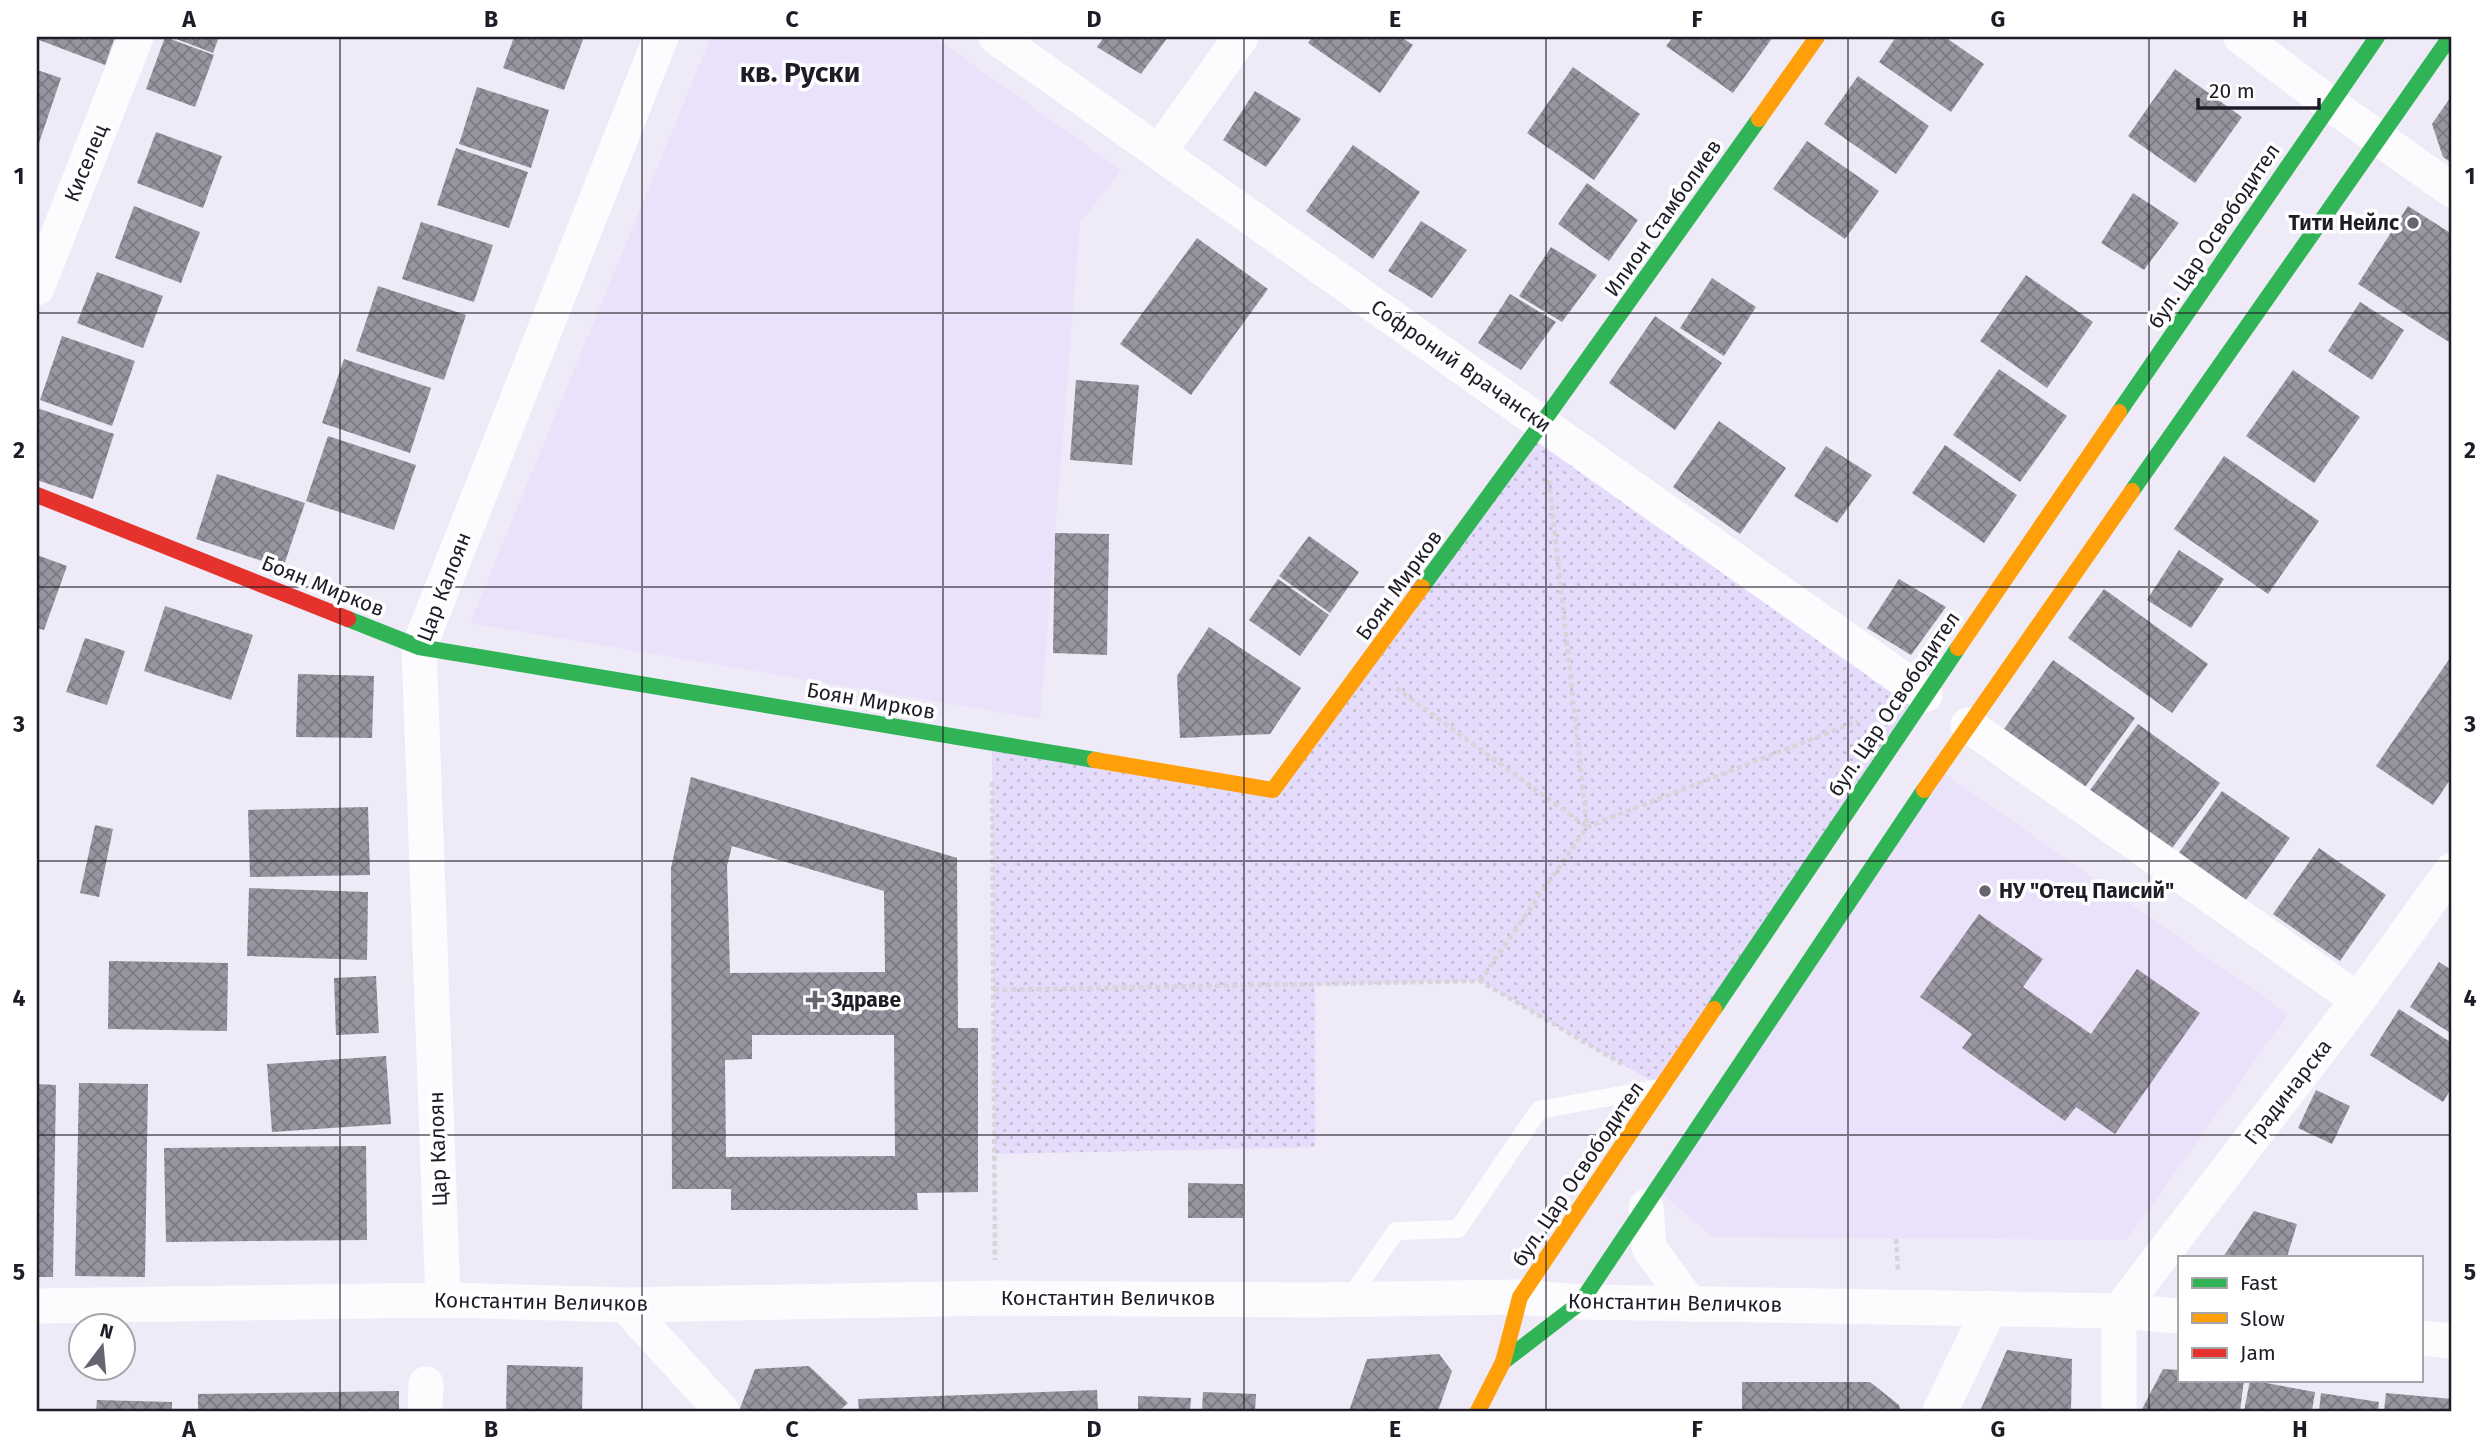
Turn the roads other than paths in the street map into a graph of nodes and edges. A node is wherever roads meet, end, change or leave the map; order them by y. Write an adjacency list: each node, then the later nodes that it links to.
1 (136, 37): 13 (street, Киселец)
2 (661, 37): 16 (street, Цар Калоян)
3 (996, 37): 11 (street, Софроний Врачански)
4 (1241, 37): 11 (street)
5 (1817, 37): 14 (street, Илион Стамболиев)
6 (2241, 37): 9 (street)
7 (2376, 37): 9 (street, бул. Цар Освободител)
8 (2450, 37): 10 (street)
9 (2330, 104): 10 (street); 17 (street, бул. Цар Освободител)
10 (2378, 139): 12 (street); 18 (street)
11 (1159, 152): 14 (street, Софроний Врачански)
12 (2452, 190)
13 (37, 288)
14 (1542, 424): 16 (street, Боян Мирков); 17 (street, Софроний Врачански)
15 (37, 495): 16 (street, Боян Мирков)
16 (419, 647): 25 (street, Цар Калоян)
17 (1925, 695): 21 (street, бул. Цар Освободител)
18 (1981, 733): 20 (street); 22 (street)
19 (2452, 870): 20 (street, Градинарска)
20 (2358, 1000): 31 (street, Градинарска)
21 (1662, 1087): 23 (street, бул. Цар Освободител); 24 (lane)
22 (1646, 1206): 26 (street); 27 (street)
23 (1520, 1297): 24 (street, Константин Величков); 26 (street, Константин Величков); 35 (street, бул. Цар Освободител)
24 (1349, 1299): 28 (street, Константин Величков)
25 (443, 1300): 28 (street, Константин Величков); 29 (street, Константин Величков)
26 (1581, 1302): 27 (street, Константин Величков); 35 (street)
27 (1690, 1304): 30 (street, Константин Величков)
28 (625, 1305): 36 (street)
29 (37, 1306)
30 (1990, 1308): 31 (street, Константин Величков); 38 (street)
31 (2119, 1311): 32 (street, Константин Величков); 39 (street)
32 (2178, 1316)
33 (2422, 1338): 34 (street)
34 (2452, 1341)
35 (1503, 1362): 37 (street, бул. Цар Освободител)
36 (722, 1411)
37 (1478, 1411)
38 (1940, 1411)
39 (2119, 1411)

